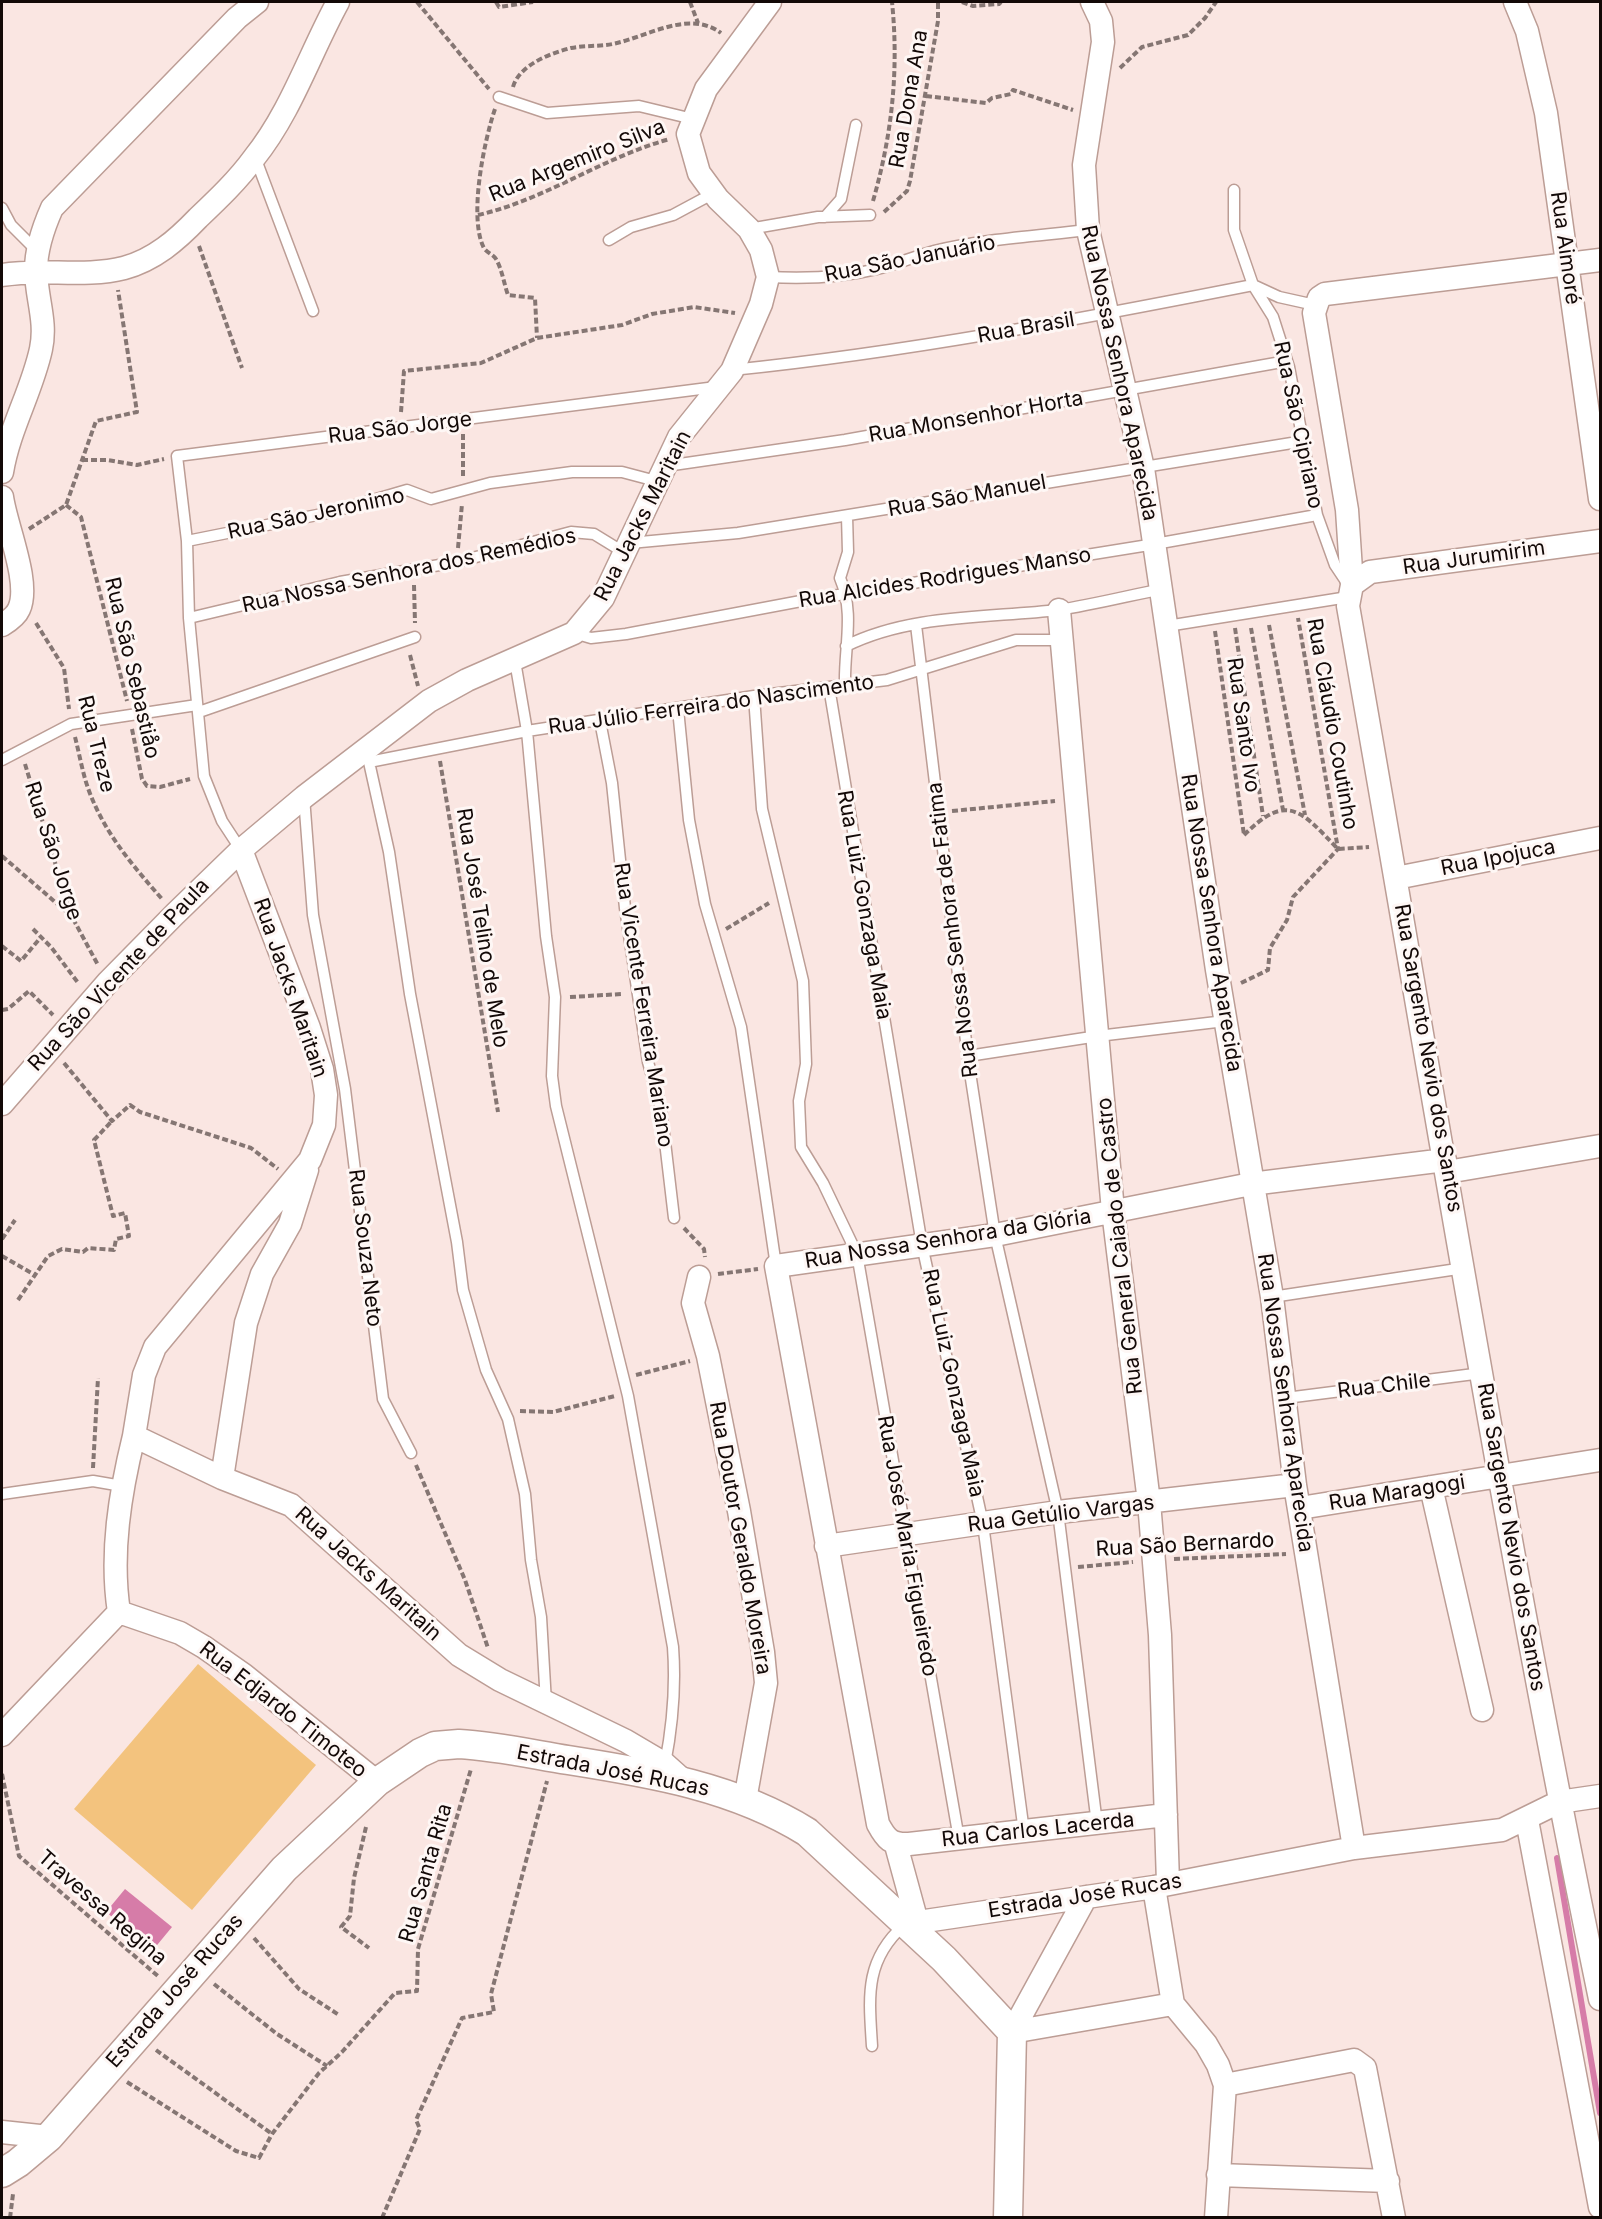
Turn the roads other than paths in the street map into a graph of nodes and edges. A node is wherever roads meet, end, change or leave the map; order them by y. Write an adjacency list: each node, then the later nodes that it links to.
1 (258, 2): 19 (street)
2 (338, 2): 9 (street)
3 (770, 2): 8 (street)
4 (1092, 2): 16 (street, Rua Nossa Senhora Aparecida)
5 (1515, 2): 20 (street, Rua Aimoré)
6 (503, 100): 8 (lane)
7 (856, 125): 14 (lane)
8 (690, 126): 11 (street)
9 (255, 157): 19 (street); 25 (lane)
10 (1234, 190): 23 (lane, Rua São Cipriano)
11 (714, 193): 15 (street); 17 (lane)
12 (2, 208): 19 (lane)
13 (870, 215): 14 (lane)
14 (825, 217): 15 (lane)
15 (749, 229): 22 (street)
16 (1088, 230): 22 (lane, Rua São Januário); 26 (street, Rua Nossa Senhora Aparecida)
17 (609, 240)
18 (1600, 260): 20 (street)
19 (37, 261): 21 (street); 32 (street)
20 (1568, 266): 24 (street); 35 (street, Rua Aimoré)
21 (2, 275)
22 (768, 277): 28 (street, Rua Jacks Maritain)
23 (1253, 285): 24 (lane); 26 (lane, Rua Brasil); 27 (lane, Rua São Cipriano)
24 (1314, 309): 43 (street, Rua Sargento Nevio dos Santos)
25 (313, 311)
26 (1108, 313): 28 (lane, Rua Brasil); 29 (street, Rua Nossa Senhora Aparecida)
27 (1287, 361): 29 (lane, Rua Monsenhor Horta); 30 (lane, Rua São Cipriano)
28 (726, 379): 33 (street, Rua Jacks Maritain); 38 (lane, Rua São Jorge)
29 (1127, 390): 31 (street, Rua Nossa Senhora Aparecida); 33 (lane, Rua Monsenhor Horta)
30 (1304, 441): 31 (lane, Rua São Manuel); 36 (lane, Rua São Cipriano)
31 (1143, 468): 37 (lane, Rua São Manuel); 40 (street, Rua Nossa Senhora Aparecida)
32 (2, 472)
33 (660, 474): 38 (lane, Rua São Jeronimo); 41 (street, Rua Jacks Maritain)
34 (2, 497): 48 (street)
35 (1600, 499)
36 (1317, 515): 40 (lane, Rua Alcides Rodrigues Manso); 43 (lane, Rua São Cipriano)
37 (847, 516): 41 (lane, Rua São Manuel); 44 (lane)
38 (187, 541): 46 (lane)
39 (1600, 541): 43 (street, Rua Jurumirim)
40 (1155, 544): 42 (street, Rua Nossa Senhora Aparecida); 44 (lane, Rua Alcides Rodrigues Manso)
41 (627, 548): 46 (lane, Rua Nossa Senhora dos Remédios); 50 (street, Rua Jacks Maritain)
42 (1162, 589): 45 (lane); 49 (street, Rua Nossa Senhora Aparecida)
43 (1350, 590): 49 (lane); 68 (street, Rua Sargento Nevio dos Santos)
44 (846, 593): 50 (lane, Rua Alcides Rodrigues Manso); 53 (lane)
45 (1059, 610): 47 (lane); 52 (street, Rua General Caiado de Castro)
46 (189, 618): 59 (lane)
47 (916, 625): 53 (lane); 55 (lane, Rua Nossa Senhora de Fatima)
48 (2, 626)
49 (1167, 626): 69 (street, Rua Nossa Senhora Aparecida)
50 (574, 633): 54 (street, Rua Jacks Maritain)
51 (410, 638): 59 (lane)
52 (1062, 640): 55 (lane, Rua Júlio Ferreira do Nascimento); 70 (street, Rua General Caiado de Castro)
53 (846, 646): 56 (lane)
54 (515, 661): 62 (lane); 63 (street, Rua Jacks Maritain)
55 (922, 671): 56 (lane, Rua Júlio Ferreira do Nascimento); 71 (lane, Rua Nossa Senhora de Fatima)
56 (845, 684): 57 (lane, Rua Júlio Ferreira do Nascimento)
57 (829, 687): 58 (lane, Rua Júlio Ferreira do Nascimento); 80 (lane, Rua Luiz Gonzaga Maia)
58 (754, 696): 60 (lane, Rua Júlio Ferreira do Nascimento); 81 (lane, Rua José Maria Figueiredo)
59 (198, 709): 64 (lane); 67 (lane)
60 (678, 709): 61 (lane, Rua Júlio Ferreira do Nascimento); 82 (lane)
61 (600, 721): 62 (lane, Rua Júlio Ferreira do Nascimento); 78 (lane, Rua Vicente Ferreira Mariano)
62 (527, 731): 63 (lane, Rua Júlio Ferreira do Nascimento); 107 (lane)
63 (365, 757): 65 (street, Rua Jacks Maritain); 104 (lane)
64 (2, 760)
65 (304, 796): 67 (street, Rua Jacks Maritain); 89 (lane, Rua Souza Neto)
66 (1600, 838): 68 (street, Rua Ipojuca)
67 (241, 850): 72 (street, Rua São Vicente de Paula); 74 (street, Rua Jacks Maritain)
68 (1396, 878): 75 (street, Rua Sargento Nevio dos Santos)
69 (1225, 1021): 70 (lane); 76 (street, Rua Nossa Senhora Aparecida)
70 (1098, 1036): 71 (lane); 77 (street, Rua General Caiado de Castro)
71 (968, 1056): 79 (lane, Rua Nossa Senhora de Fatima)
72 (2, 1104)
73 (1600, 1146): 75 (street, Rua Nossa Senhora da Glória)
74 (310, 1160): 88 (street, Rua Jacks Maritain); 92 (street)
75 (1446, 1166): 76 (street, Rua Nossa Senhora da Glória); 83 (street, Rua Sargento Nevio dos Santos)
76 (1251, 1184): 77 (street, Rua Nossa Senhora da Glória); 85 (street, Rua Nossa Senhora Aparecida)
77 (1113, 1211): 79 (street, Rua Nossa Senhora da Glória); 97 (street, Rua General Caiado de Castro)
78 (674, 1218)
79 (995, 1235): 80 (street, Rua Nossa Senhora da Glória); 99 (lane, Rua Nossa Senhora de Fatima)
80 (922, 1245): 81 (street, Rua Nossa Senhora da Glória); 100 (lane, Rua Luiz Gonzaga Maia)
81 (857, 1254): 82 (street, Rua Nossa Senhora da Glória); 101 (lane, Rua José Maria Figueiredo)
82 (776, 1266): 102 (street)
83 (1465, 1268): 85 (lane); 86 (street, Rua Sargento Nevio dos Santos)
84 (699, 1277): 110 (street, Rua Doutor Geraldo Moreira)
85 (1272, 1297): 87 (street, Rua Nossa Senhora Aparecida)
86 (1482, 1373): 87 (lane, Rua Chile); 91 (street, Rua Sargento Nevio dos Santos)
87 (1286, 1398): 93 (street, Rua Nossa Senhora Aparecida)
88 (134, 1436): 92 (street, Rua Jacks Maritain); 94 (street)
89 (411, 1453)
90 (1600, 1460): 91 (street, Rua Maragogi)
91 (1498, 1477): 95 (street, Rua Maragogi); 111 (street, Rua Sargento Nevio dos Santos)
92 (222, 1478): 104 (street, Rua Jacks Maritain)
93 (1295, 1485): 97 (street, Rua Getúlio Vargas); 98 (street, Rua Nossa Senhora Aparecida)
94 (122, 1486): 96 (lane); 103 (street)
95 (1431, 1487): 98 (street, Rua Maragogi); 105 (street)
96 (2, 1494)
97 (1149, 1502): 99 (street, Rua Getúlio Vargas); 112 (street, Rua General Caiado de Castro)
98 (1300, 1508): 118 (street, Rua Nossa Senhora Aparecida)
99 (1058, 1512): 100 (street, Rua Getúlio Vargas); 114 (lane, Rua Nossa Senhora de Fatima)
100 (983, 1524): 101 (street, Rua Getúlio Vargas); 115 (lane, Rua Luiz Gonzaga Maia)
101 (905, 1535): 102 (street, Rua Getúlio Vargas); 116 (lane, Rua José Maria Figueiredo)
102 (826, 1546): 117 (street)
103 (119, 1612): 106 (street); 108 (street, Rua Edjardo Timoteo)
104 (546, 1703): 107 (street, Rua Jacks Maritain)
105 (1482, 1710)
106 (2, 1735)
107 (675, 1772): 108 (street, Estrada José Rucas); 110 (street, Estrada José Rucas)
108 (377, 1782): 128 (street, Estrada José Rucas)
109 (1600, 1796): 111 (street)
110 (745, 1800): 121 (street, Estrada José Rucas)
111 (1559, 1802): 113 (street, Estrada José Rucas); 122 (street, Rua Sargento Nevio dos Santos)
112 (1166, 1815): 114 (street, Rua Carlos Lacerda); 119 (street, Rua General Caiado de Castro)
113 (1527, 1820): 118 (street, Estrada José Rucas); 132 (street)
114 (1097, 1824): 115 (street, Rua Carlos Lacerda)
115 (1024, 1832): 116 (street, Rua Carlos Lacerda)
116 (959, 1839): 117 (street, Rua Carlos Lacerda)
117 (902, 1845): 121 (street)
118 (1354, 1848): 119 (street, Estrada José Rucas)
119 (1161, 1885): 120 (street, Estrada José Rucas); 123 (street, Rua General Caiado de Castro)
120 (1086, 1897): 121 (street, Estrada José Rucas); 124 (street)
121 (911, 1923): 124 (street); 125 (lane)
122 (1600, 1999)
123 (1173, 2004): 124 (street); 126 (street)
124 (1012, 2032): 133 (street)
125 (872, 2046)
126 (1225, 2085): 130 (street); 131 (street)
127 (2, 2132): 128 (street)
128 (49, 2137): 129 (street, Estrada José Rucas)
129 (2, 2173)
130 (1218, 2175): 131 (street); 134 (street)
131 (1388, 2181): 135 (street)
132 (1600, 2207)
133 (1008, 2217)
134 (1216, 2217)
135 (1394, 2217)

